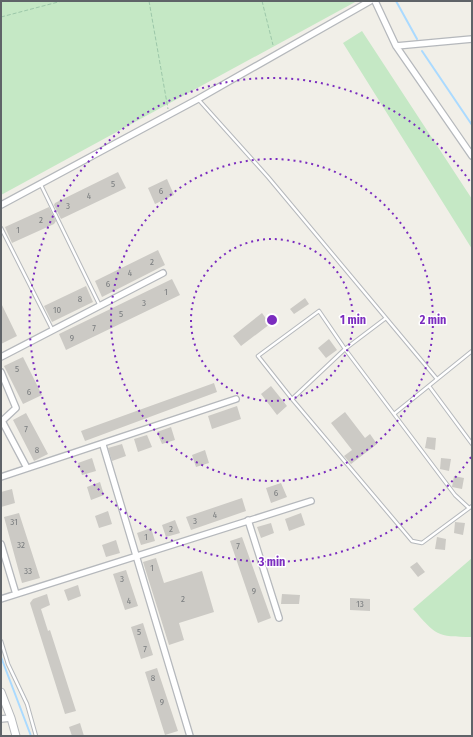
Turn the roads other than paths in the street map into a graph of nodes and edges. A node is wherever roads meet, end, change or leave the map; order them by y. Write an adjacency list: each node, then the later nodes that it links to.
1 (370, 1): 5 (street)
2 (375, 1): 4 (street)
3 (472, 39): 4 (street)
4 (396, 46): 6 (street)
5 (198, 99): 7 (street); 12 (lane)
6 (472, 156)
7 (41, 184): 8 (street); 11 (lane)
8 (1, 205)
9 (1, 228): 13 (lane)
10 (163, 273): 11 (street)
11 (100, 306): 13 (street)
12 (386, 318): 14 (lane); 18 (lane)
13 (52, 330): 16 (street)
14 (345, 349): 21 (lane); 21 (lane); 22 (lane)
15 (472, 350): 18 (lane)
16 (1, 356)
17 (1, 372): 25 (street)
18 (436, 379): 19 (lane)
19 (429, 386): 22 (lane); 23 (lane)
20 (236, 399): 24 (street)
21 (292, 399): 29 (lane)
22 (394, 414): 29 (lane)
23 (472, 444)
24 (103, 445): 25 (street); 32 (street)
25 (27, 468): 26 (street)
26 (1, 477)
27 (312, 501): 30 (street)
28 (472, 506): 29 (lane)
29 (469, 508)
30 (248, 520): 32 (street); 35 (street)
31 (1, 544): 33 (street)
32 (136, 557): 33 (street); 42 (street)
33 (16, 594): 34 (street)
34 (1, 599)
35 (279, 618)
36 (1, 641): 41 (lane)
37 (1, 692): 38 (street)
38 (11, 718): 39 (street); 40 (street)
39 (1, 719)
40 (16, 736)
41 (36, 736)
42 (190, 736)

